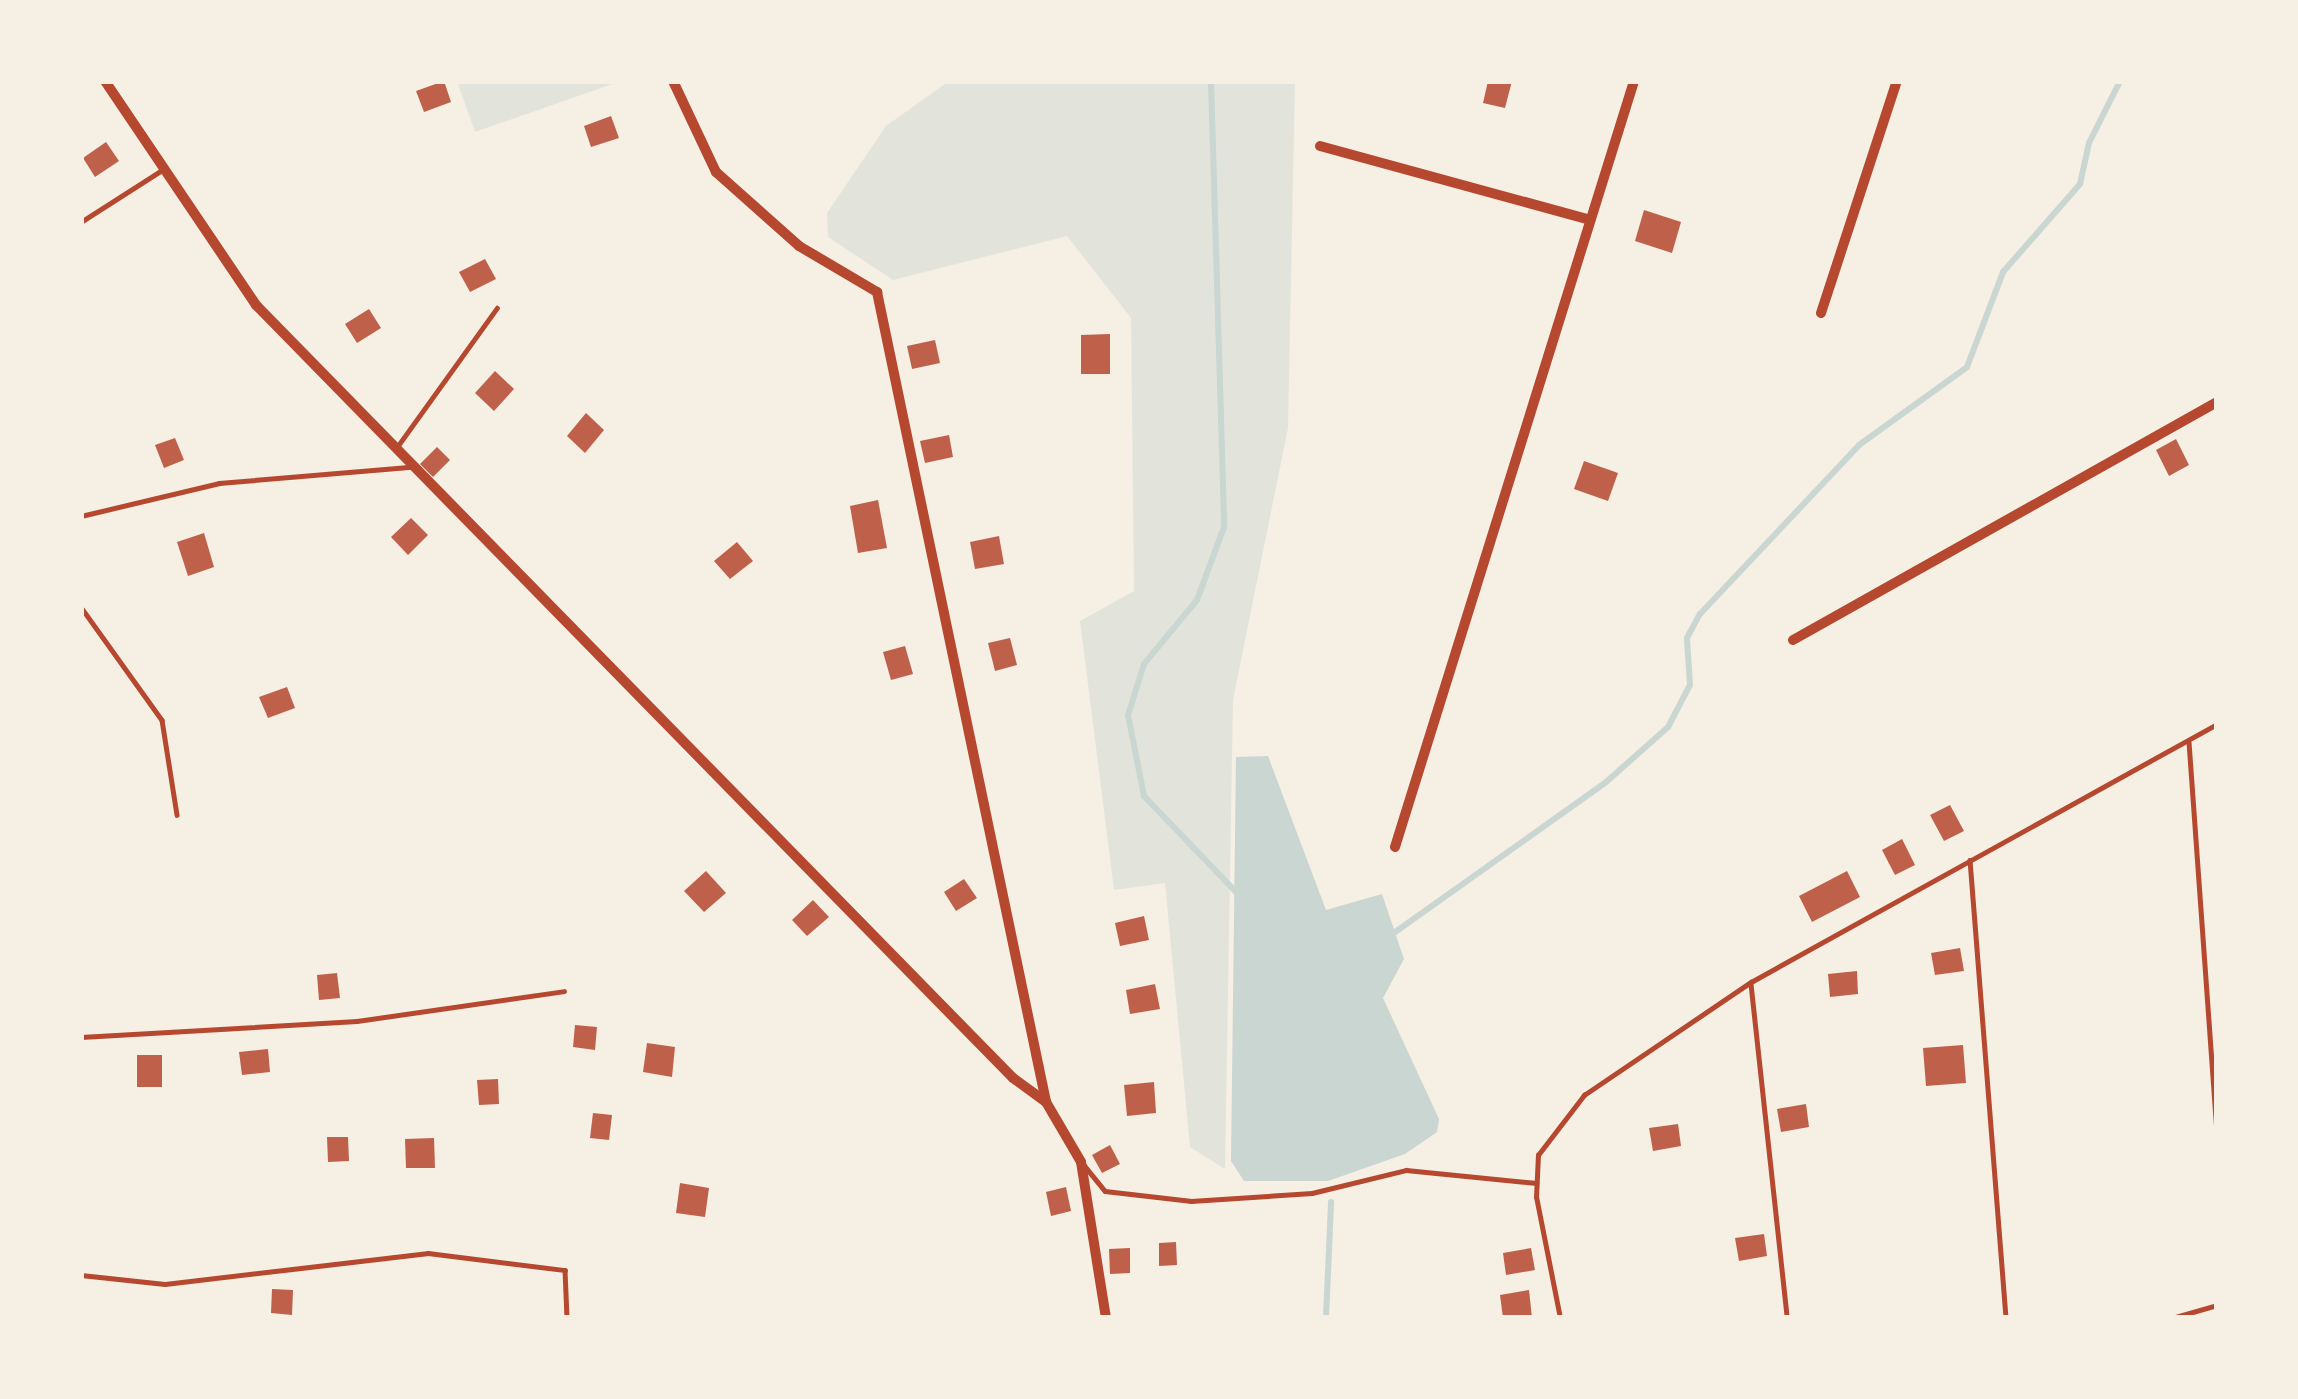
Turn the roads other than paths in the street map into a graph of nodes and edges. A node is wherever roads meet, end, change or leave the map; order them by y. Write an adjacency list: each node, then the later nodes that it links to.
1 (105, 81): 6 (street)
2 (673, 81): 25 (street)
3 (1634, 81): 7 (street)
4 (1897, 81): 10 (street)
5 (1319, 146): 7 (street)
6 (164, 169): 8 (lane); 12 (street)
7 (1590, 220): 20 (street)
8 (81, 222)
9 (497, 308): 12 (lane)
10 (1821, 313)
11 (2217, 403): 16 (street)
12 (394, 452): 13 (street)
13 (408, 467): 14 (lane); 25 (street)
14 (81, 516)
15 (81, 607): 19 (lane)
16 (1793, 640)
17 (2217, 724): 18 (lane)
18 (2188, 739): 21 (lane); 26 (lane)
19 (177, 815)
20 (1395, 848)
21 (1970, 860): 22 (lane); 35 (lane)
22 (1750, 982): 28 (lane); 34 (lane)
23 (564, 991): 24 (lane)
24 (81, 1037)
25 (1046, 1102): 27 (street)
26 (2217, 1132)
27 (1081, 1162): 28 (lane); 32 (street)
28 (1536, 1183): 33 (lane)
29 (81, 1275): 31 (lane)
30 (2217, 1305): 36 (lane)
31 (567, 1318)
32 (1106, 1318)
33 (1560, 1318)
34 (1787, 1318)
35 (2006, 1318)
36 (2172, 1318)

